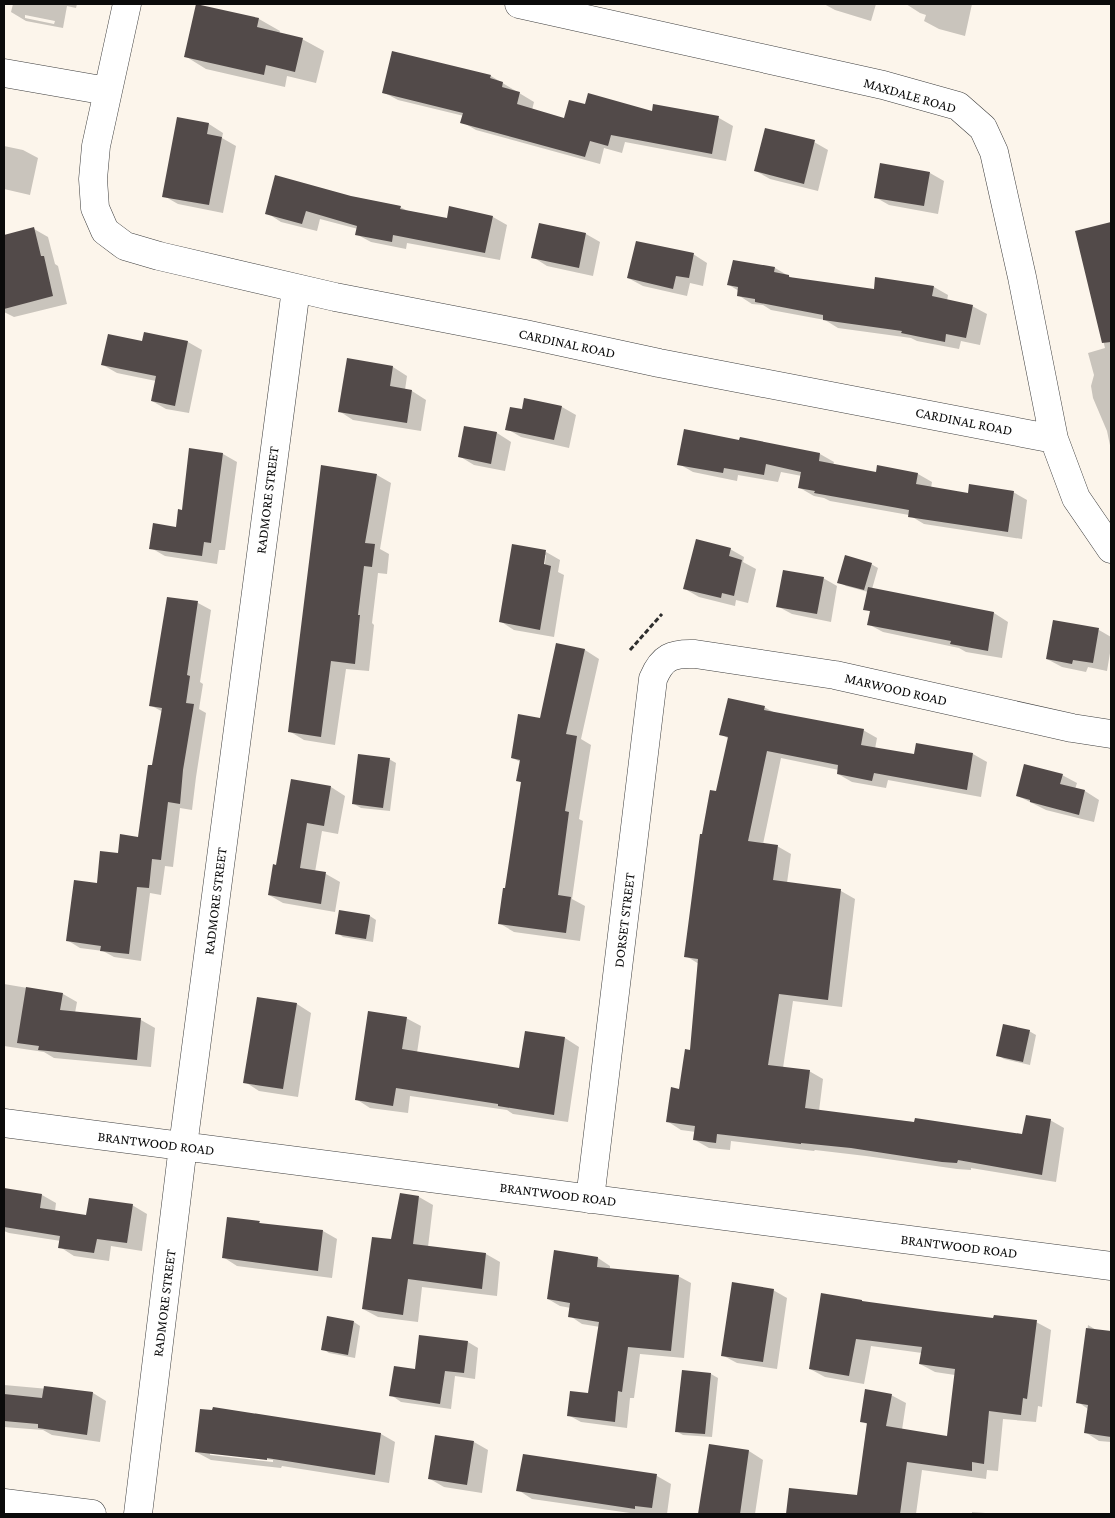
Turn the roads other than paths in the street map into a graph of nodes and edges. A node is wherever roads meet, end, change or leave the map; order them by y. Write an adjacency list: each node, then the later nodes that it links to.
1 (127, 4): 4 (street)
2 (518, 4): 6 (street, MAXDALE ROAD)
3 (4, 73): 4 (street)
4 (107, 91): 5 (street, CARDINAL ROAD)
5 (296, 289): 6 (street, CARDINAL ROAD); 11 (street, RADMORE STREET)
6 (1054, 439): 7 (street)
7 (1111, 548)
8 (679, 654): 9 (street, MARWOOD ROAD); 12 (street, DORSET STREET)
9 (1111, 734)
10 (4, 1123): 11 (street, BRANTWOOD ROAD)
11 (182, 1146): 12 (street, BRANTWOOD ROAD); 16 (street, RADMORE STREET)
12 (590, 1198): 13 (street, BRANTWOOD ROAD)
13 (1111, 1266)
14 (4, 1503): 15 (street)
15 (92, 1514)
16 (138, 1514)

